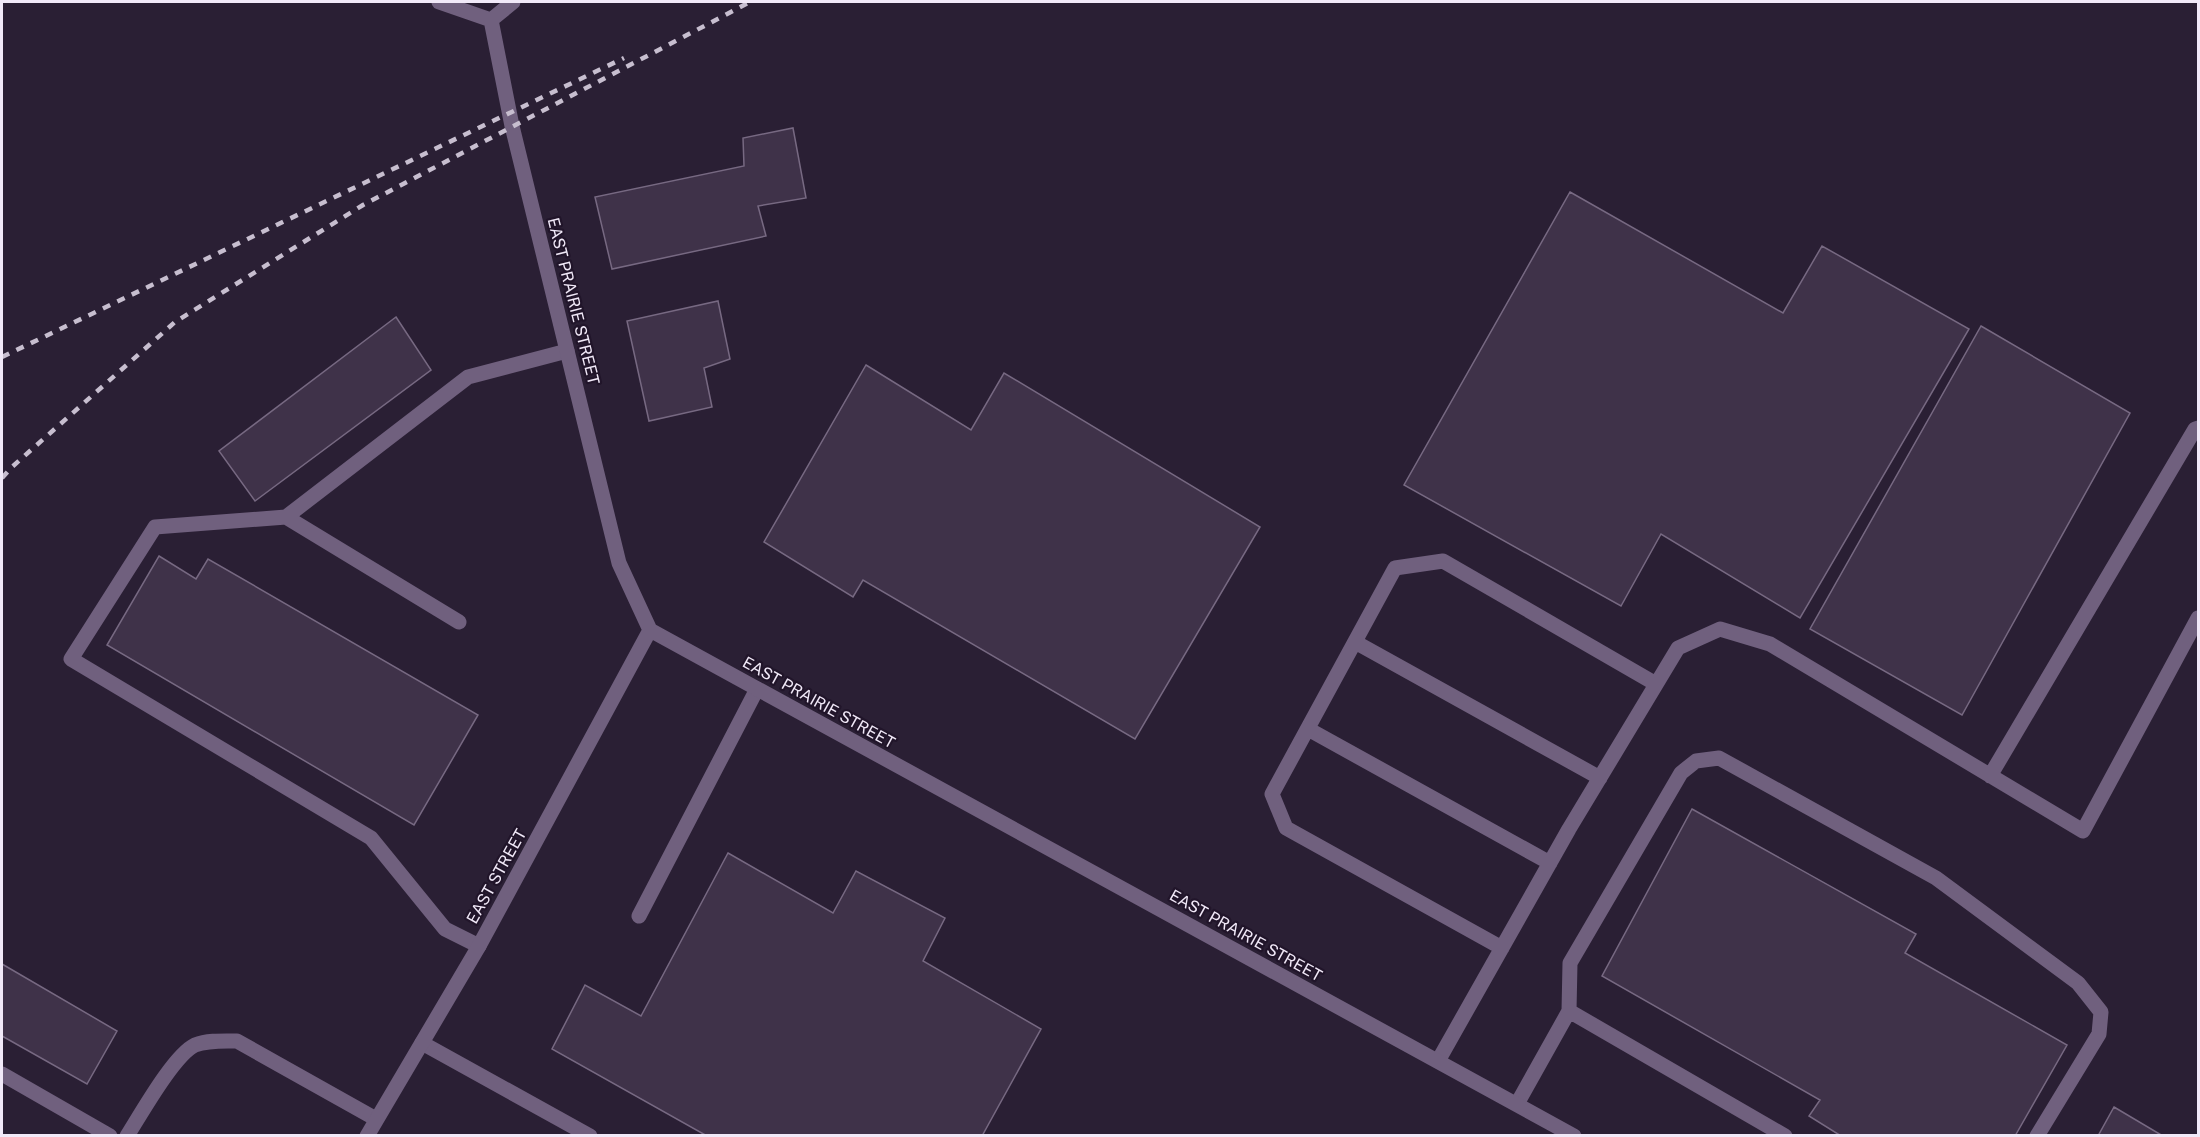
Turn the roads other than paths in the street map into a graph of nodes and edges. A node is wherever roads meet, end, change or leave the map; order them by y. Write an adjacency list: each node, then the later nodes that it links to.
1 (439, 2): 3 (street)
2 (513, 2): 3 (street)
3 (491, 20): 4 (street, EAST PRAIRIE STREET)
4 (567, 351): 6 (street); 9 (street, EAST PRAIRIE STREET)
5 (2199, 428): 14 (street)
6 (286, 517): 8 (street); 18 (street)
7 (2199, 618): 14 (street)
8 (459, 622)
9 (650, 630): 12 (street, EAST PRAIRIE STREET); 18 (street, EAST STREET)
10 (1355, 642): 11 (street); 13 (street); 15 (street)
11 (1656, 684): 14 (street); 15 (street)
12 (757, 689): 17 (street); 22 (street, EAST PRAIRIE STREET)
13 (1308, 729): 16 (street); 19 (street)
14 (1990, 776)
15 (1600, 778): 16 (street)
16 (1550, 863): 19 (street)
17 (639, 916)
18 (479, 946): 21 (street, EAST STREET)
19 (1502, 948): 22 (street)
20 (1569, 1011): 24 (street); 31 (street); 32 (street)
21 (422, 1043): 25 (street, EAST STREET); 29 (street)
22 (1438, 1061): 24 (street, EAST PRAIRIE STREET)
23 (2, 1074): 26 (street)
24 (1517, 1104): 30 (street, EAST PRAIRIE STREET)
25 (376, 1119): 27 (street); 28 (street, EAST STREET)
26 (110, 1136)
27 (127, 1136)
28 (367, 1136)
29 (590, 1136)
30 (1574, 1136)
31 (1785, 1136)
32 (2037, 1136)

